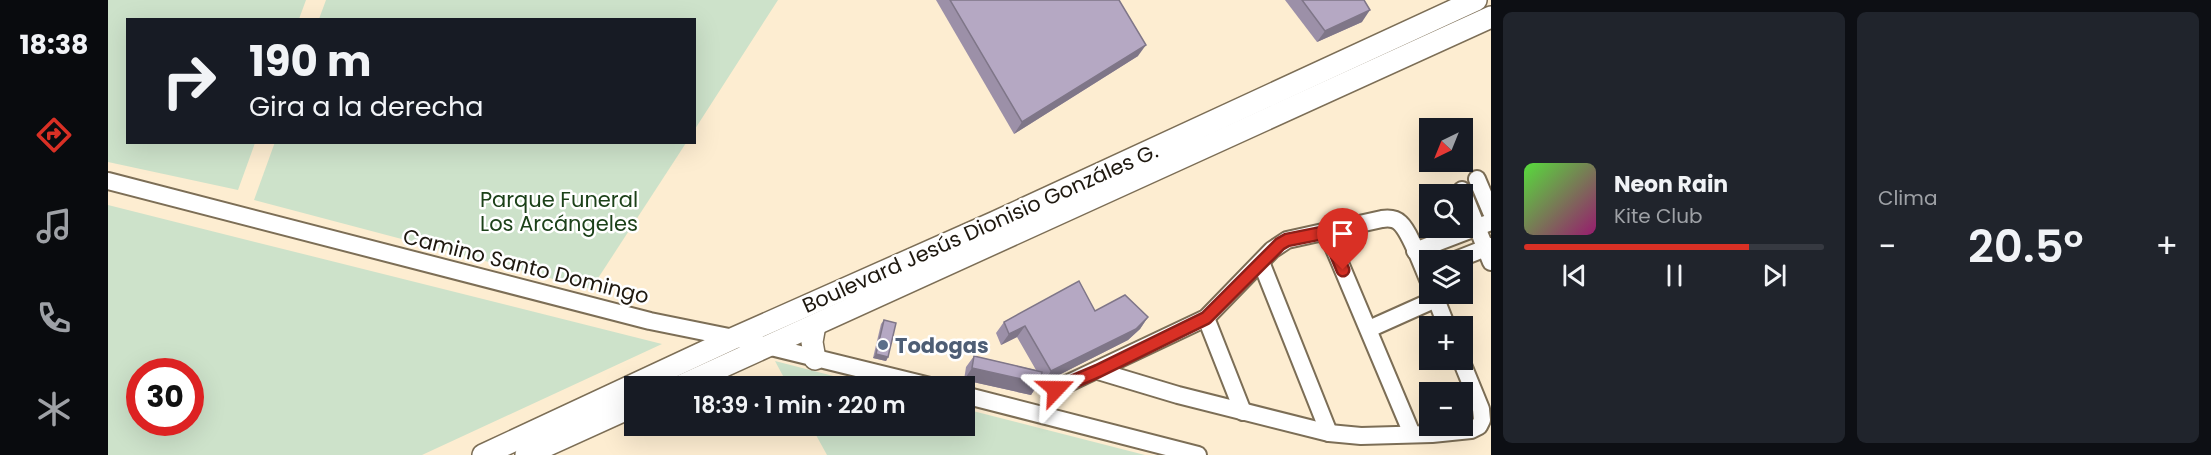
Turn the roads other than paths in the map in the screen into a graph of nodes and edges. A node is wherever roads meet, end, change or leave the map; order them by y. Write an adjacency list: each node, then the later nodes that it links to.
1 (1476, 0): 18 (main road, Boulevard Jesús Dionisio Gonzáles G.)
2 (1491, 17): 16 (main road, Boulevard Jesús Dionisio Gonzáles G.)
3 (1477, 180): 6 (street)
4 (108, 181): 18 (street, Camino Santo Domingo)
5 (1473, 208): 7 (street)
6 (1491, 212)
7 (1484, 225): 9 (street); 10 (street)
8 (1327, 232): 9 (street); 13 (street); 17 (street)
9 (1415, 251): 12 (street)
10 (1489, 252): 11 (street)
11 (1473, 256)
12 (1419, 259)
13 (1261, 262): 15 (street); 29 (street)
14 (1419, 293): 17 (street)
15 (1206, 318): 22 (street); 28 (street)
16 (815, 325): 19 (main road, Boulevard Jesús Dionisio Gonzáles G.); 20 (main road)
17 (1369, 329): 30 (street)
18 (734, 338): 19 (street, Camino Santo Domingo); 31 (main road, Boulevard Jesús Dionisio Gonzáles G.)
19 (767, 348): 20 (street, Camino Santo Domingo); 23 (main road, Boulevard Jesús Dionisio Gonzáles G.)
20 (815, 359): 24 (street, Camino Santo Domingo)
21 (1465, 370): 30 (street)
22 (1098, 371): 25 (street); 28 (street)
23 (703, 376)
24 (887, 376)
25 (1056, 389)
26 (975, 397): 33 (street)
27 (624, 411): 32 (main road)
28 (1243, 412): 29 (street)
29 (1329, 434): 30 (street)
30 (1412, 434)
31 (483, 455)
32 (526, 455)
33 (1198, 455)

